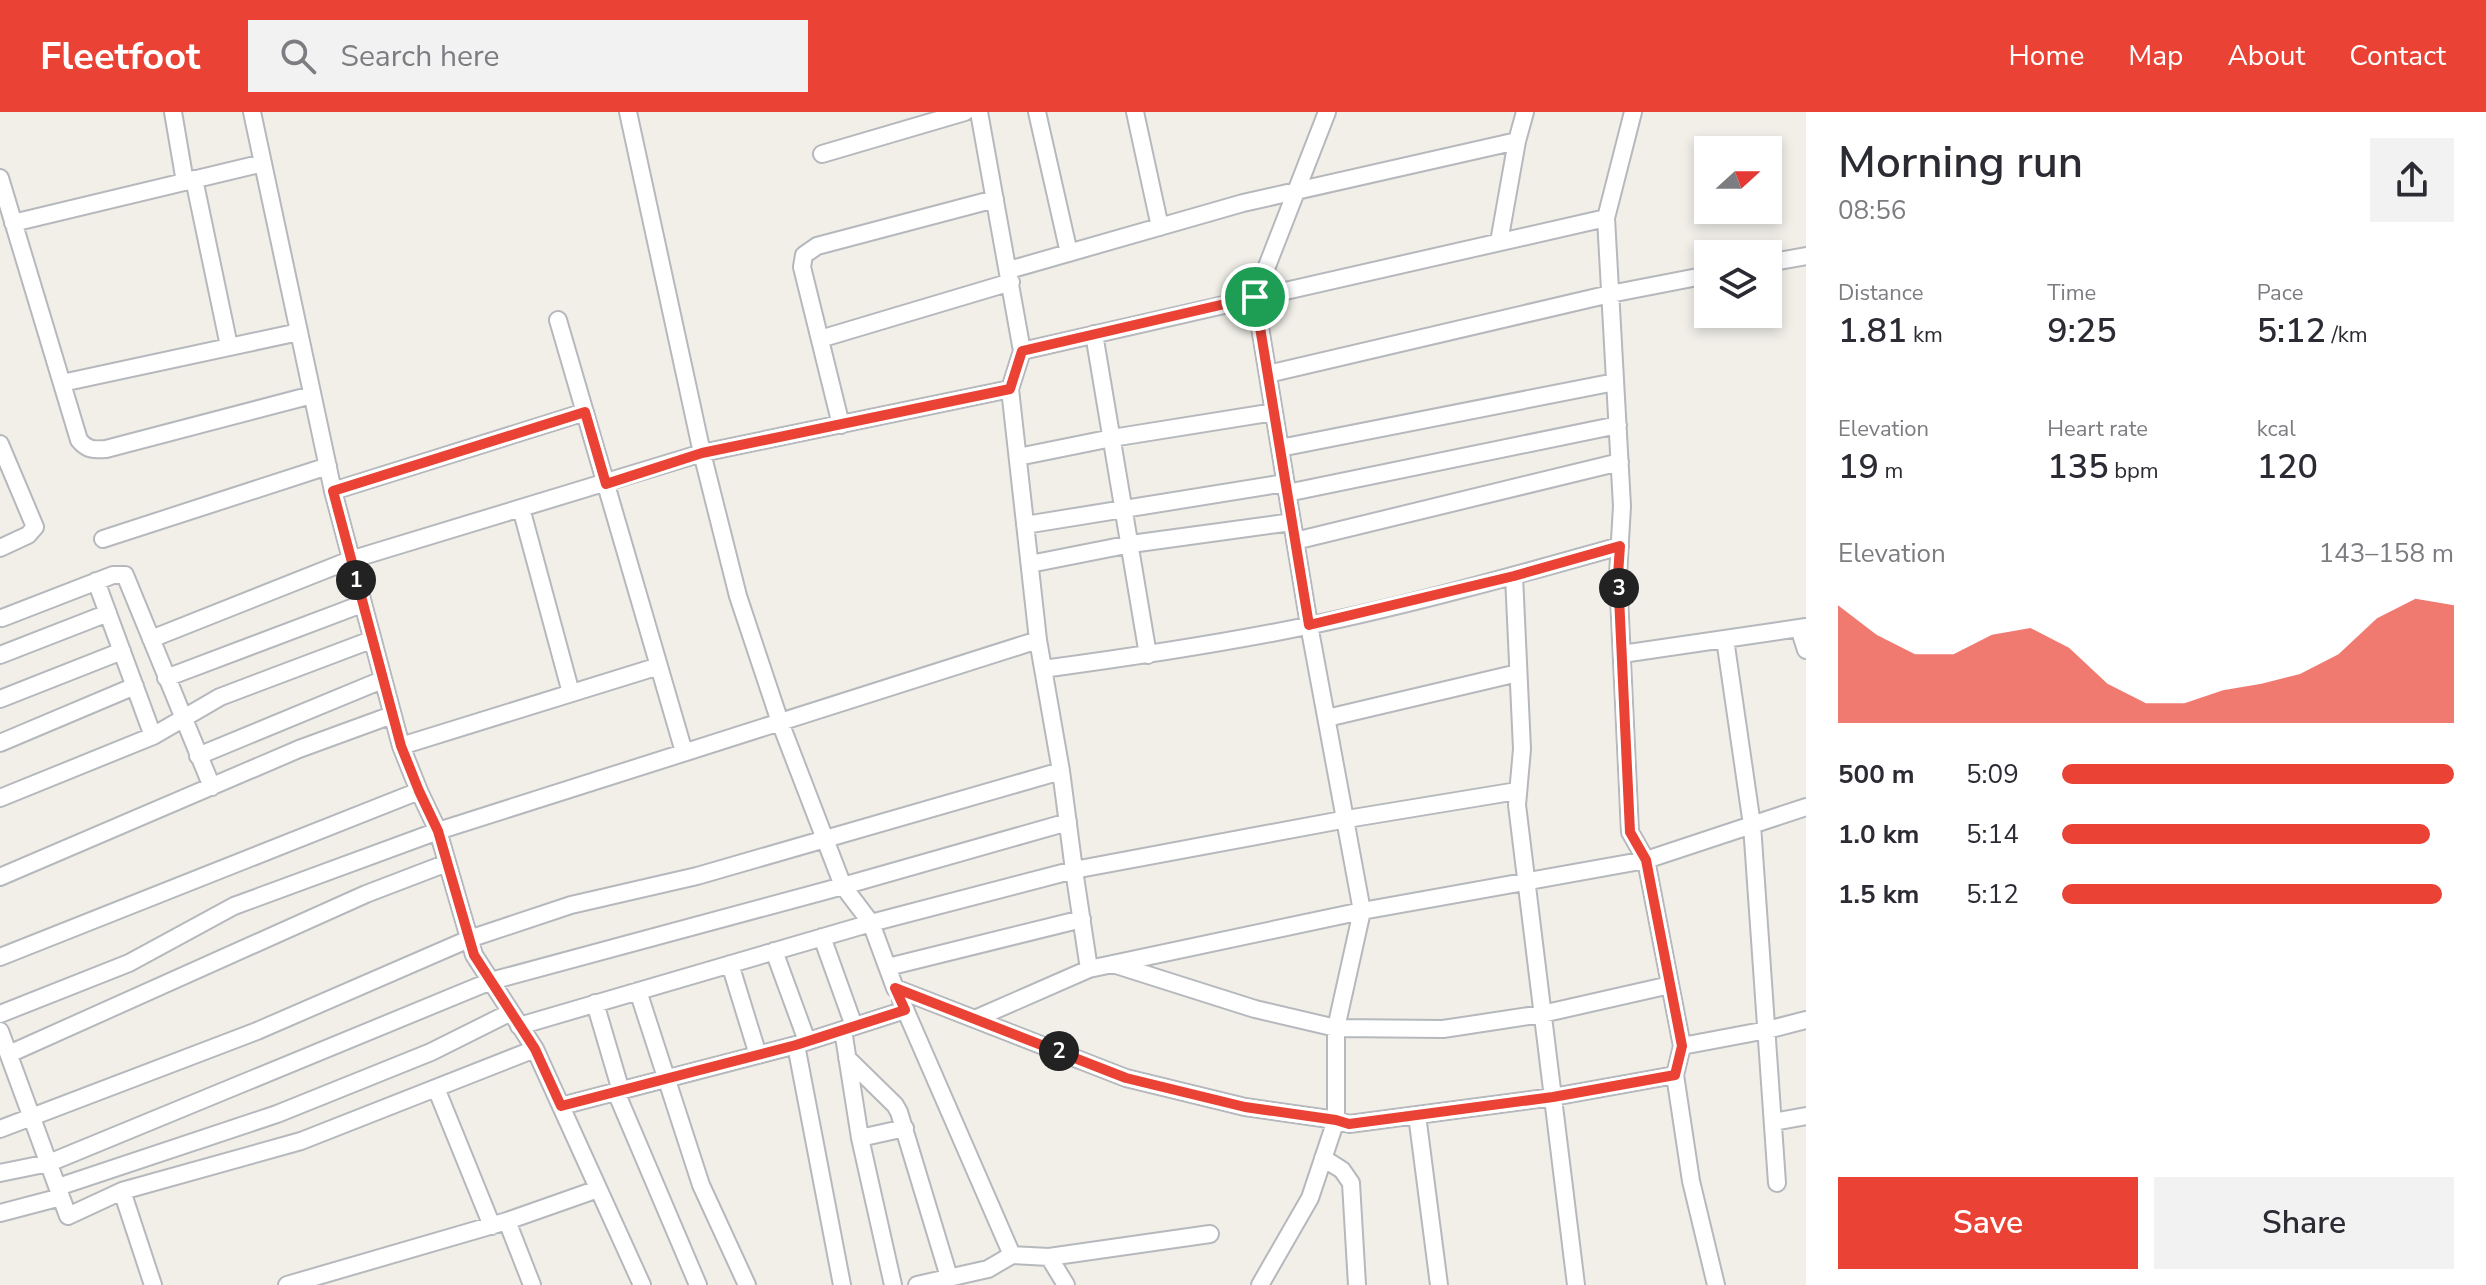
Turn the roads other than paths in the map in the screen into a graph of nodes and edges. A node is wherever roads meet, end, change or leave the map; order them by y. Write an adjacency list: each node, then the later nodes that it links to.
1 (173, 112): 16 (street)
2 (252, 112): 14 (street)
3 (628, 112): 48 (street)
4 (965, 112): 11 (street)
5 (979, 112): 18 (street)
6 (1037, 112): 23 (street)
7 (1135, 112): 21 (street)
8 (1327, 112): 17 (street)
9 (1525, 112): 12 (street)
10 (1633, 112): 19 (street)
11 (938, 116): 13 (street)
12 (1517, 141): 17 (street); 22 (street)
13 (822, 154)
14 (263, 163): 16 (street); 31 (street)
15 (0, 178): 20 (street)
16 (190, 180): 20 (street); 34 (street)
17 (1297, 190): 21 (street); 29 (street)
18 (995, 199): 26 (street); 33 (street)
19 (1606, 218): 22 (street); 28 (street)
20 (13, 223): 38 (street)
21 (1160, 227): 23 (street)
22 (1499, 242): 29 (street)
23 (1069, 253): 26 (street)
24 (1806, 256): 25 (street)
25 (1782, 260)
26 (1010, 276): 33 (street); 35 (street)
27 (1694, 278): 28 (street)
28 (1610, 294): 36 (street); 37 (street)
29 (1255, 297): 32 (street); 36 (street)
30 (558, 320): 41 (street)
31 (299, 332): 34 (street); 40 (street)
32 (1094, 334): 35 (street); 45 (street)
33 (820, 339): 43 (street)
34 (229, 346): 38 (street)
35 (1022, 351): 39 (street)
36 (1268, 374): 42 (street)
37 (1615, 382): 44 (street); 47 (street)
38 (62, 383): 40 (street)
39 (1010, 389): 43 (street); 49 (street)
40 (312, 395): 51 (street)
41 (585, 412): 52 (street); 54 (street)
42 (1274, 412): 45 (street); 47 (street)
43 (841, 425): 48 (street)
44 (1618, 425): 50 (street); 53 (street)
45 (1112, 438): 49 (street); 56 (street)
46 (0, 444): 63 (street)
47 (1280, 448): 53 (street)
48 (702, 453): 52 (street); 93 (street)
49 (1018, 457): 58 (street)
50 (1620, 462): 60 (street); 62 (street)
51 (328, 466): 54 (street); 59 (street)
52 (606, 484): 55 (street); 82 (street)
53 (1286, 488): 56 (street); 57 (street)
54 (333, 491): 64 (street)
55 (521, 508): 64 (street); 88 (street)
56 (1125, 510): 58 (street); 61 (street)
57 (1292, 522): 60 (street); 61 (street)
58 (1025, 525): 65 (street)
59 (103, 539)
60 (1295, 541): 71 (street)
61 (1131, 544): 65 (street); 81 (street)
62 (1620, 546): 66 (street); 79 (street)
63 (0, 548)
64 (350, 560): 68 (street); 73 (street)
65 (1030, 564): 76 (street)
66 (1514, 576): 71 (street); 84 (street)
67 (96, 581): 69 (street); 70 (street); 73 (street)
68 (362, 604): 75 (street); 85 (street)
69 (108, 613): 78 (street); 80 (street)
70 (2, 618)
71 (1309, 625): 81 (street); 92 (street)
72 (1803, 627): 74 (street); 77 (street)
73 (151, 639): 85 (street)
74 (1725, 639): 79 (street); 107 (street)
75 (371, 640): 86 (street); 91 (street)
76 (1038, 640): 83 (street); 93 (street)
77 (1806, 650)
78 (122, 651): 87 (street); 89 (street)
79 (1622, 654): 110 (street)
80 (0, 655)
81 (1148, 655): 83 (street)
82 (659, 666): 88 (street); 97 (street)
83 (1043, 669): 99 (street)
84 (1518, 673): 92 (street); 102 (street)
85 (166, 678): 91 (street)
86 (382, 680): 90 (street); 98 (street)
87 (135, 686): 94 (street); 95 (street)
88 (571, 693): 96 (street)
89 (0, 699)
90 (392, 715): 96 (street); 100 (street)
91 (182, 718): 94 (street); 98 (street)
92 (1327, 718): 105 (street)
93 (780, 722): 97 (street); 109 (street)
94 (153, 736): 103 (street)
95 (0, 743)
96 (401, 746): 101 (street)
97 (684, 752): 108 (street)
98 (198, 756): 100 (street)
99 (1061, 771): 106 (street); 109 (street)
100 (212, 787): 113 (street)
101 (419, 791): 108 (street); 122 (street)
102 (1517, 791): 105 (street); 114 (street)
103 (0, 798)
104 (1806, 807): 107 (street)
105 (1347, 819): 112 (street); 116 (street)
106 (1068, 822): 112 (street); 115 (street)
107 (1752, 825): 110 (street); 140 (street)
108 (438, 831): 111 (street); 133 (street)
109 (825, 840): 115 (street); 120 (street)
110 (1646, 860): 114 (street); 128 (street)
111 (447, 863): 120 (street); 145 (street)
112 (1074, 870): 117 (street); 118 (street)
113 (0, 877)
114 (1526, 880): 116 (street); 134 (street)
115 (843, 886): 118 (street); 127 (street)
116 (1362, 911): 124 (street); 139 (street)
117 (1082, 919): 125 (street); 126 (street)
118 (871, 923): 119 (street); 125 (street)
119 (822, 937): 121 (street); 138 (street)
120 (469, 939): 127 (street); 156 (street)
121 (774, 951): 123 (street); 142 (street)
122 (0, 957)
123 (730, 964): 130 (street); 146 (street)
124 (1112, 964): 126 (street); 139 (street)
125 (888, 967): 129 (street)
126 (1089, 969): 135 (street)
127 (491, 981): 136 (street); 163 (street)
128 (1670, 985): 134 (street); 143 (street)
129 (895, 988): 132 (street); 135 (street)
130 (638, 991): 131 (street); 149 (street)
131 (595, 1003): 136 (street); 151 (street)
132 (905, 1010): 138 (street); 172 (street)
133 (0, 1014)
134 (1542, 1014): 139 (street); 152 (street)
135 (977, 1018): 157 (street)
136 (515, 1019): 144 (street); 168 (street)
137 (1806, 1020): 140 (street)
138 (849, 1028): 142 (street); 147 (street)
139 (1336, 1028): 157 (street)
140 (1767, 1030): 143 (street); 158 (street)
141 (0, 1031): 145 (street)
142 (801, 1043): 146 (street); 183 (street)
143 (1682, 1046): 148 (street)
144 (535, 1049): 150 (street); 153 (street)
145 (9, 1054): 156 (street)
146 (758, 1055): 149 (street)
147 (847, 1058): 159 (street); 161 (street)
148 (1675, 1075): 152 (street); 190 (street)
149 (666, 1080): 151 (street); 182 (street)
150 (436, 1088): 167 (street); 170 (street)
151 (619, 1092): 153 (street); 181 (street)
152 (1553, 1097): 154 (street); 189 (street)
153 (561, 1106): 166 (street)
154 (1417, 1115): 157 (street); 176 (street)
155 (1806, 1116): 158 (street)
156 (32, 1118): 160 (street); 163 (street)
157 (1336, 1120): 162 (street)
158 (1773, 1122): 165 (street)
159 (905, 1128): 161 (street); 174 (street)
160 (0, 1129)
161 (860, 1138): 184 (street)
162 (1323, 1158): 187 (street); 188 (street)
163 (49, 1163): 164 (street); 168 (street)
164 (0, 1173)
165 (1777, 1183)
166 (598, 1189): 170 (street); 180 (street)
167 (122, 1191): 168 (street); 177 (street)
168 (59, 1192): 169 (street)
169 (0, 1213)
170 (500, 1223): 178 (street); 179 (street)
171 (1210, 1234): 173 (street)
172 (1012, 1255): 173 (street); 175 (street)
173 (1049, 1257): 186 (street)
174 (949, 1277): 175 (street); 185 (street)
175 (974, 1278)
176 (1434, 1284)
177 (153, 1285)
178 (287, 1285)
179 (532, 1285)
180 (642, 1285)
181 (698, 1285)
182 (747, 1285)
183 (842, 1285)
184 (893, 1285)
185 (917, 1285)
186 (1066, 1285)
187 (1260, 1285)
188 (1357, 1285)
189 (1576, 1285)
190 (1716, 1285)

